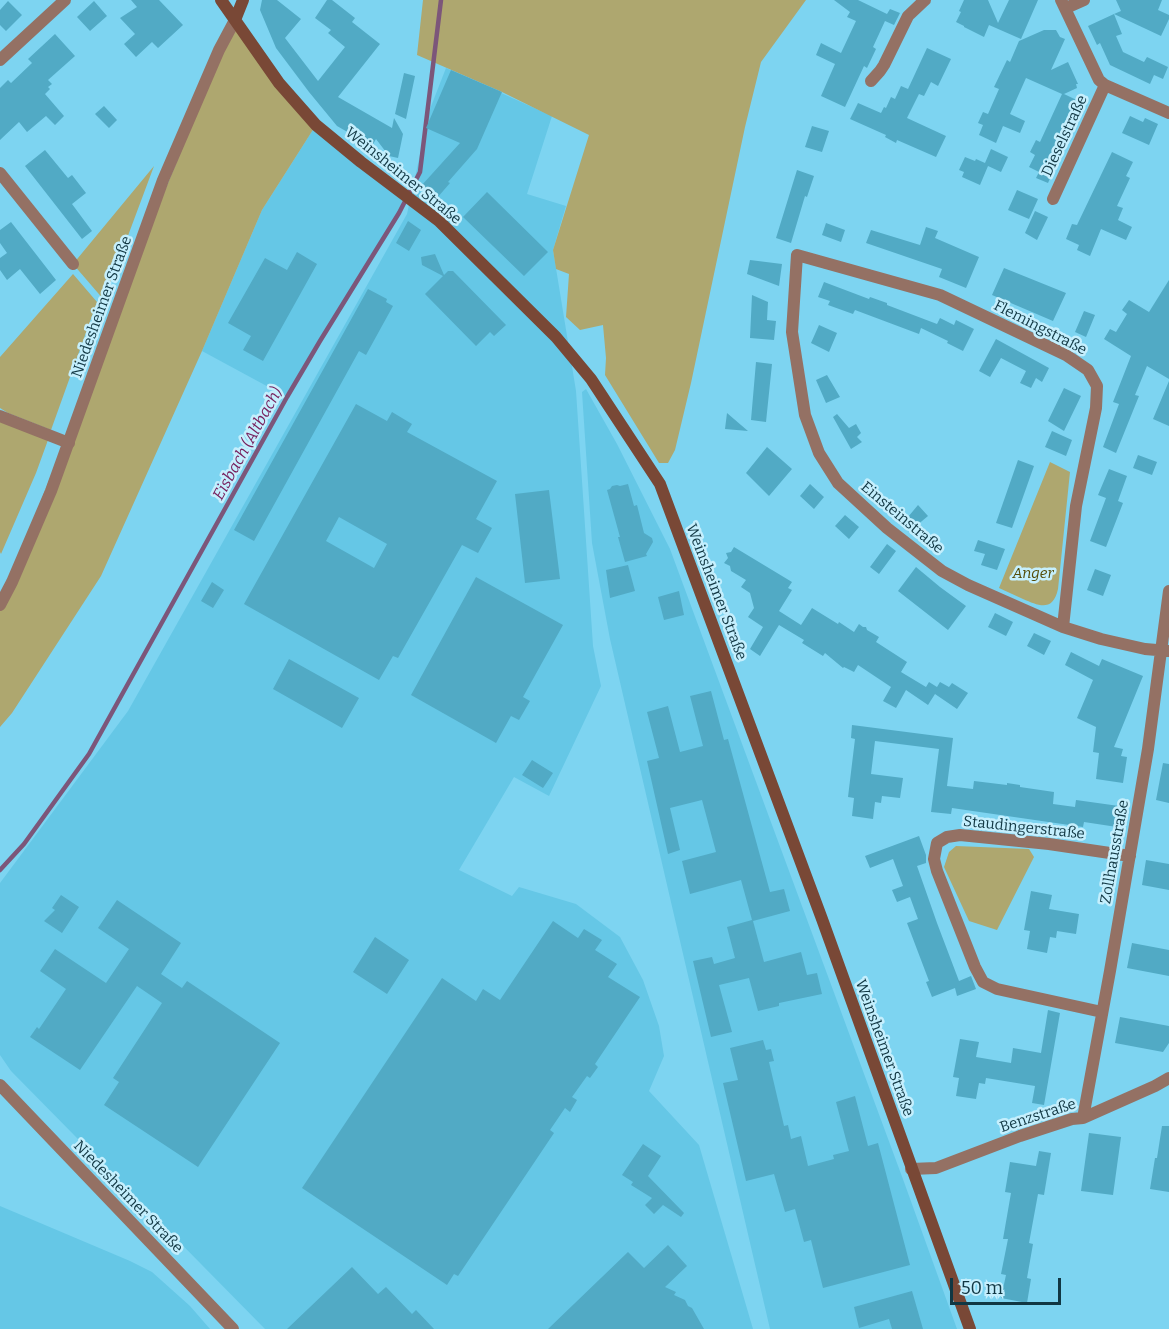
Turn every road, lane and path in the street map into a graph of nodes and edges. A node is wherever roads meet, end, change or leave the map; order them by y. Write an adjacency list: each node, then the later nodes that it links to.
1 (65, 0): 8 (street)
2 (221, 0): 7 (main road, Weinsheimer Straße)
3 (243, 0): 7 (main road)
4 (925, 0): 9 (street)
5 (1084, 0): 6 (street, Dieselstraße)
6 (1064, 4): 10 (street, Dieselstraße)
7 (235, 20): 17 (street, Niedesheimer Straße); 27 (main road, Weinsheimer Straße)
8 (0, 60)
9 (871, 81)
10 (1105, 85): 11 (street, Dieselstraße); 13 (street, Dieselstraße)
11 (1169, 113)
12 (0, 173): 15 (street)
13 (1053, 199)
14 (797, 255): 20 (street, Einsteinstraße); 20 (street, Flemingstraße)
15 (73, 264)
16 (0, 416): 17 (street)
17 (69, 443): 19 (street, Niedesheimer Straße)
18 (1169, 591): 21 (street, Zollhausstraße)
19 (0, 605)
20 (1064, 627): 21 (street, Einsteinstraße)
21 (1165, 650): 22 (street, Zollhausstraße)
22 (1130, 856): 23 (street, Zollhausstraße); 23 (street, Staudingerstraße)
23 (1102, 1011): 26 (street, Zollhausstraße)
24 (1169, 1078): 26 (street, Benzstraße)
25 (0, 1085): 28 (street, Niedesheimer Straße)
26 (1083, 1118): 27 (street, Benzstraße)
27 (911, 1169): 29 (main road, Weinsheimer Straße)
28 (234, 1329)
29 (970, 1329)

